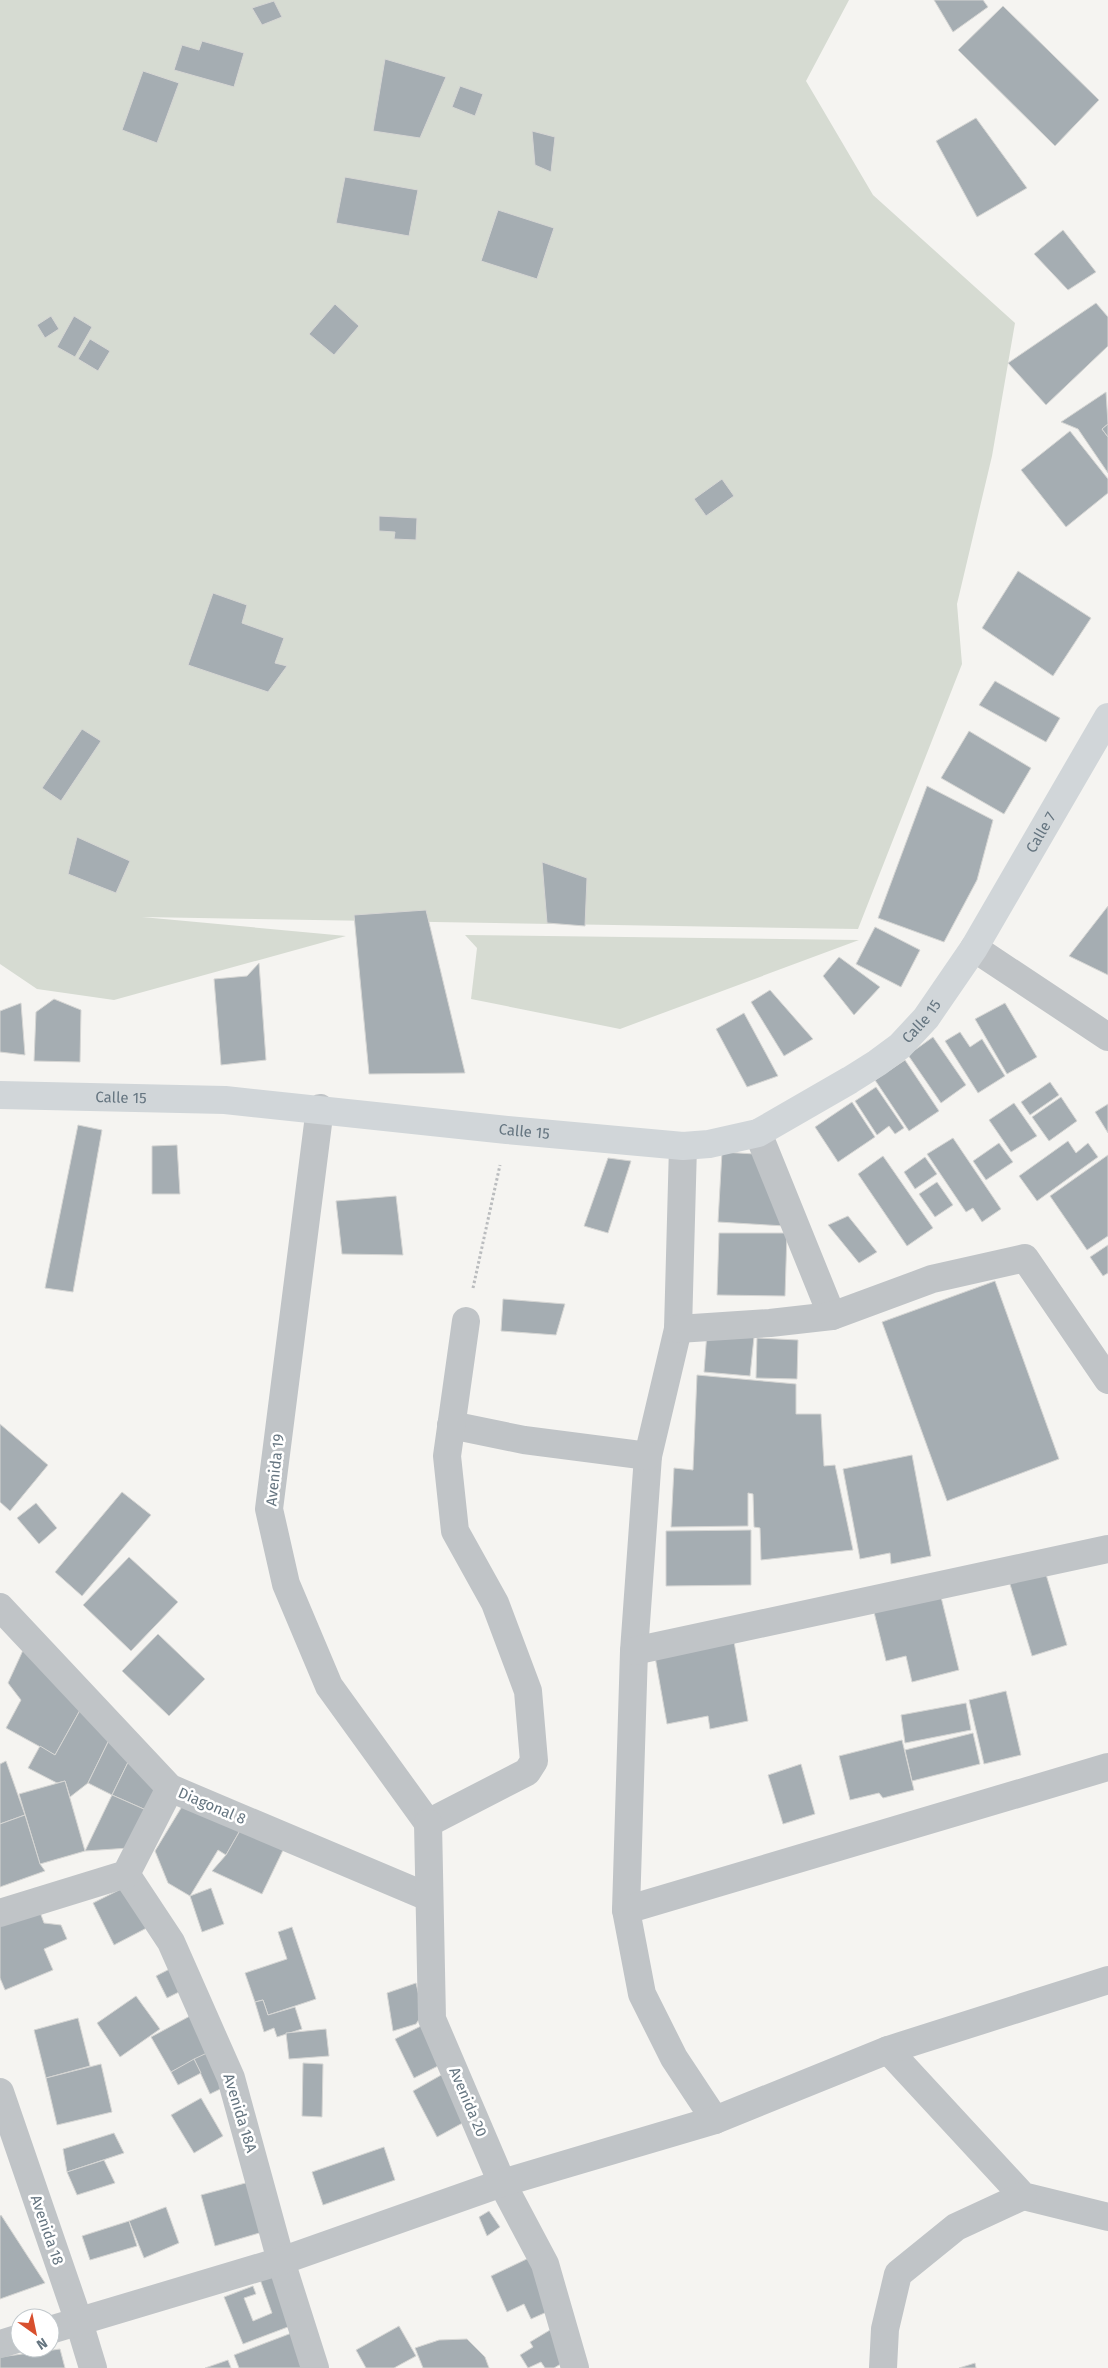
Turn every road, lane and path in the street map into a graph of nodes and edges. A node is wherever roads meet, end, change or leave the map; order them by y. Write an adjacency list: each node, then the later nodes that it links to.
1 (1108, 717): 2 (main road, Calle 7)
2 (974, 948): 3 (street); 7 (main road, Calle 15)
3 (1108, 1037)
4 (0, 1095): 5 (main road, Calle 15)
5 (320, 1108): 6 (main road, Calle 15); 20 (street, Avenida 19)
6 (507, 1130): 8 (main road, Calle 15); 10 (path)
7 (758, 1133): 8 (main road, Calle 15); 9 (street)
8 (683, 1146): 11 (street)
9 (832, 1316): 11 (street); 12 (street)
10 (466, 1321): 13 (street)
11 (678, 1329): 14 (street)
12 (1108, 1380)
13 (451, 1425): 14 (street); 20 (street)
14 (648, 1456): 17 (street)
15 (1108, 1549): 17 (street)
16 (0, 1607): 19 (street, Diagonal 8)
17 (634, 1651): 23 (street)
18 (1108, 1767): 23 (street)
19 (170, 1788): 21 (street); 22 (street, Diagonal 8)
20 (428, 1823): 22 (street, Avenida 20)
21 (126, 1874): 24 (street); 32 (street, Avenida 18A)
22 (428, 1897): 29 (street, Avenida 20)
23 (626, 1910): 28 (street)
24 (0, 1913)
25 (1108, 1980): 26 (street)
26 (888, 2050): 28 (street); 30 (street)
27 (0, 2092): 33 (street, Avenida 18)
28 (715, 2120): 29 (street)
29 (502, 2183): 32 (street); 37 (street, Avenida 20)
30 (1023, 2196): 31 (street); 38 (street)
31 (1108, 2217)
32 (281, 2261): 33 (street); 36 (street, Avenida 18A)
33 (79, 2322): 34 (street); 35 (street, Avenida 18)
34 (60, 2327)
35 (93, 2368)
36 (315, 2368)
37 (575, 2368)
38 (883, 2368)

